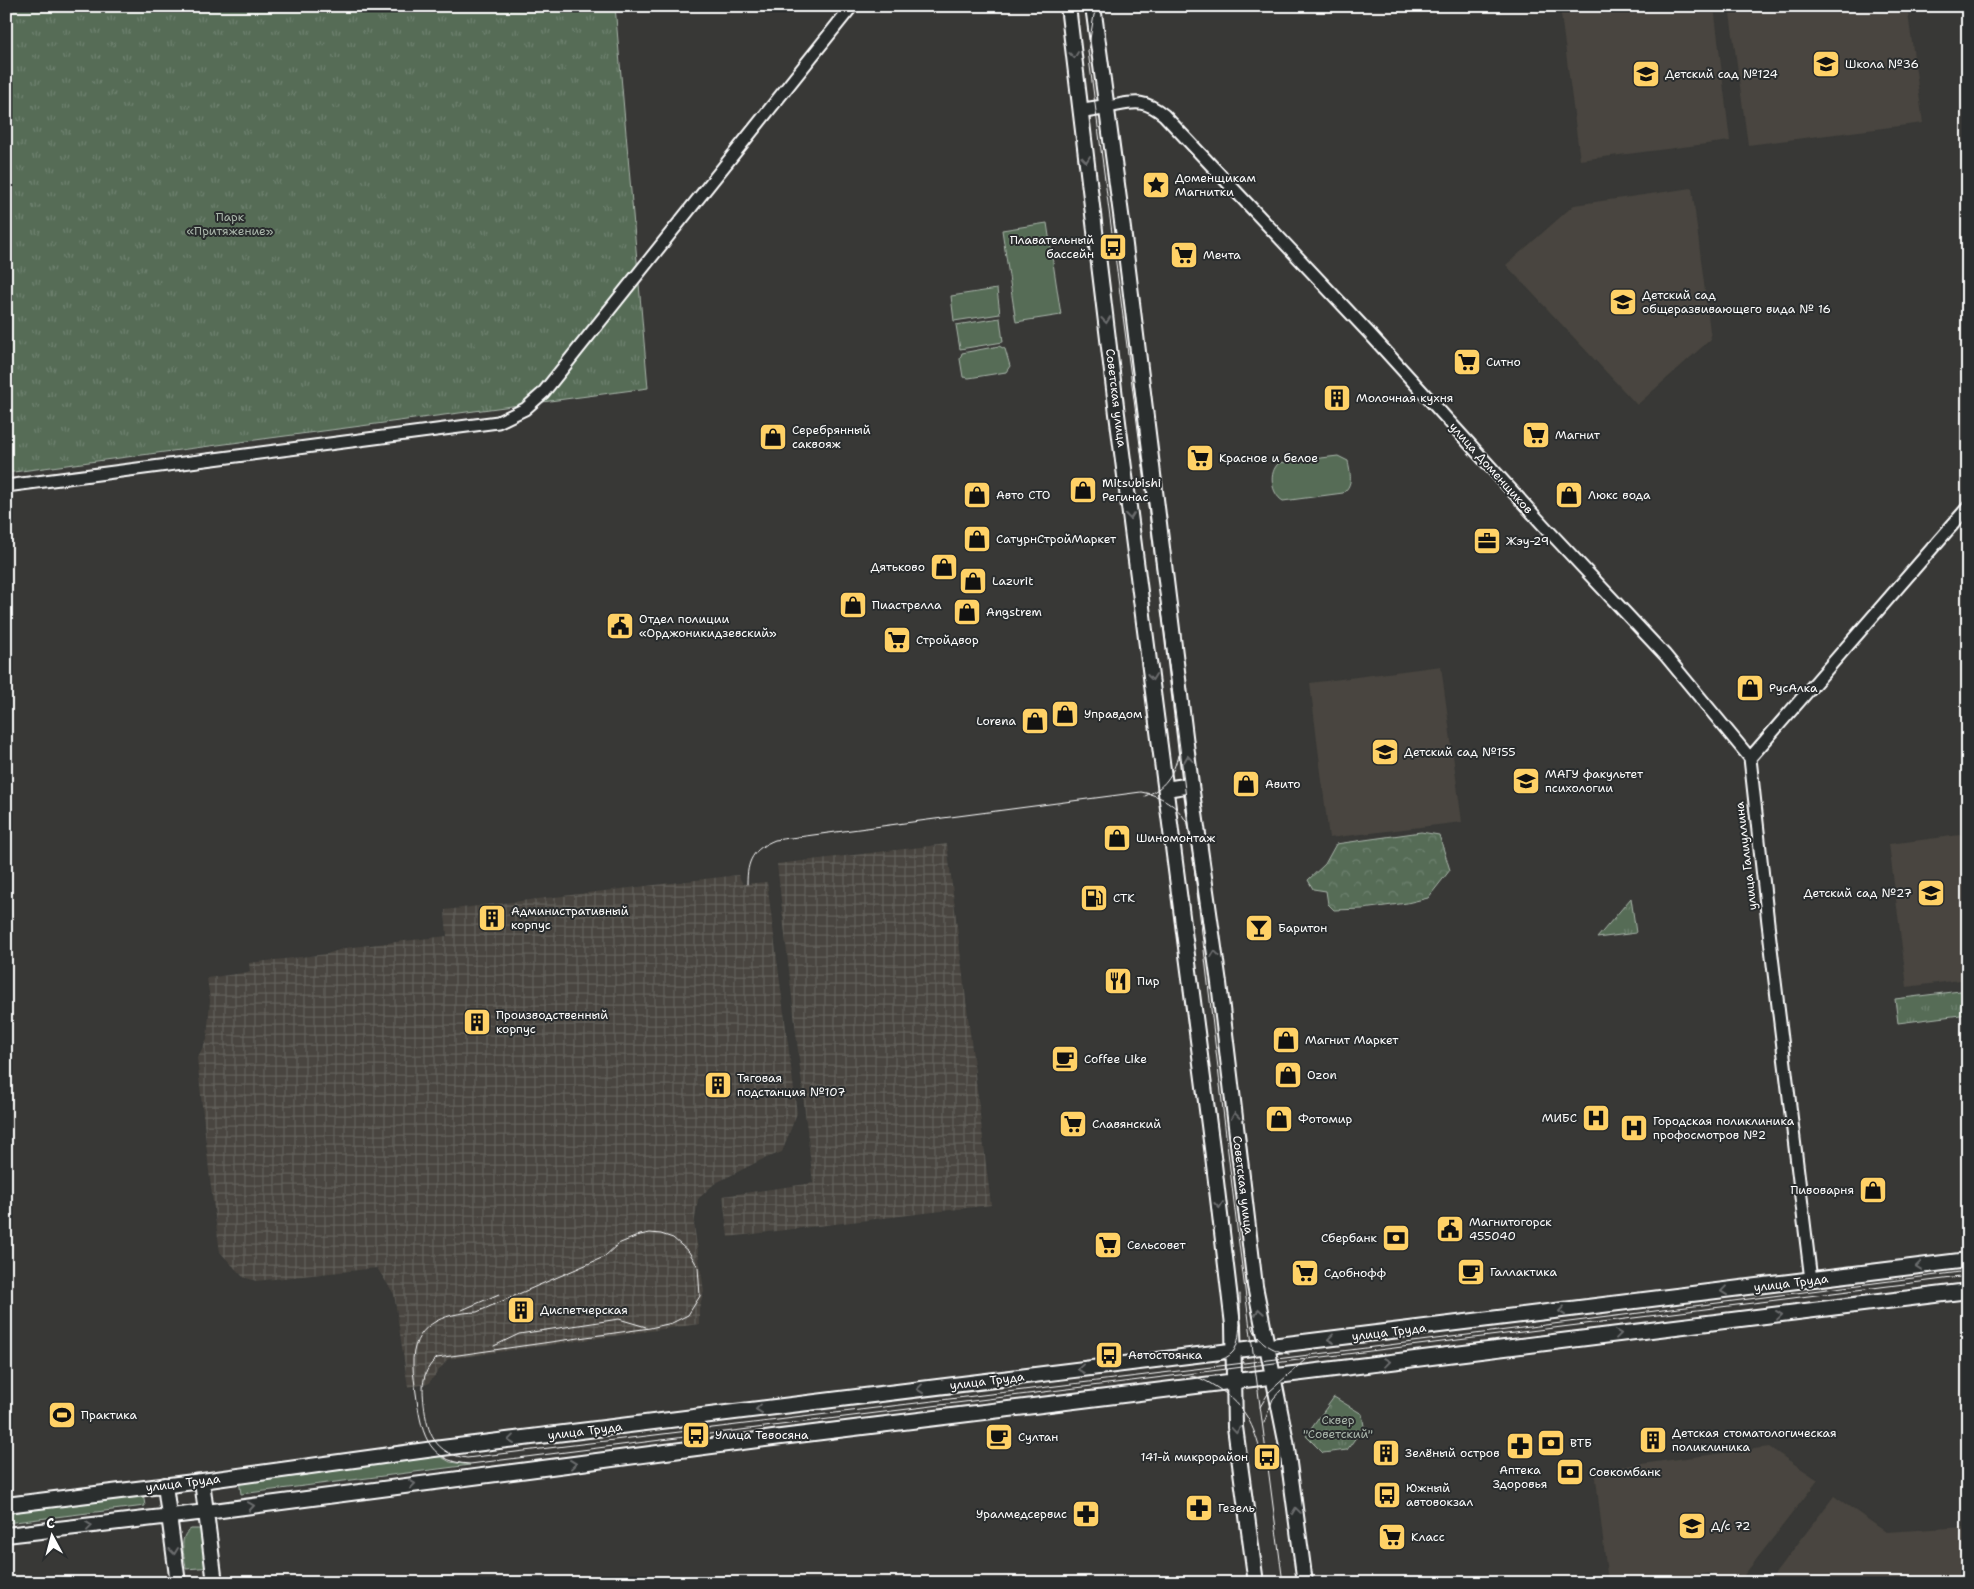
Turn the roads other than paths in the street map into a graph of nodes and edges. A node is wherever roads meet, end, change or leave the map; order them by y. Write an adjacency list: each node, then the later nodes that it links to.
1 (852, 6): 8 (street)
2 (1068, 6): 7 (main road, Советская улица, one-way to 7)
3 (1094, 6): 5 (main road, Советская улица)
4 (1105, 6): 5 (main road)
5 (1096, 26): 6 (main road, Советская улица)
6 (1106, 107): 7 (main road, улица Доменщиков); 10 (street, улица Доменщиков); 11 (main road, Советская улица, one-way to 6)
7 (1081, 110): 12 (main road, Советская улица, one-way to 12)
8 (6, 486)
9 (1968, 507): 10 (street)
10 (1750, 758): 14 (street, улица Галиуллина)
11 (1191, 785): 12 (main road); 16 (main road, Советская улица, one-way to 11)
12 (1166, 789): 17 (main road, Советская улица, one-way to 17)
13 (1968, 1260): 14 (main road, улица Труда, one-way to 14)
14 (1811, 1280): 16 (main road, улица Труда, one-way to 16)
15 (1968, 1292): 18 (main road, one-way to 15)
16 (1267, 1347): 17 (main road, улица Труда); 18 (main road, Советская улица)
17 (1234, 1351): 19 (main road, Советская улица); 20 (main road, улица Труда, one-way to 20)
18 (1274, 1376): 19 (main road); 29 (main road, Советская улица, one-way to 18)
19 (1234, 1381): 23 (main road, one-way to 19); 28 (main road, Советская улица, one-way to 28)
20 (202, 1481): 21 (main road, улица Труда); 23 (main road)
21 (166, 1485): 22 (main road, улица Труда); 24 (main road)
22 (6, 1504)
23 (206, 1512): 24 (main road); 27 (main road)
24 (169, 1517): 25 (main road, one-way to 24); 26 (main road, one-way to 26)
25 (6, 1535)
26 (178, 1583)
27 (215, 1583)
28 (1256, 1583)
29 (1305, 1583)

